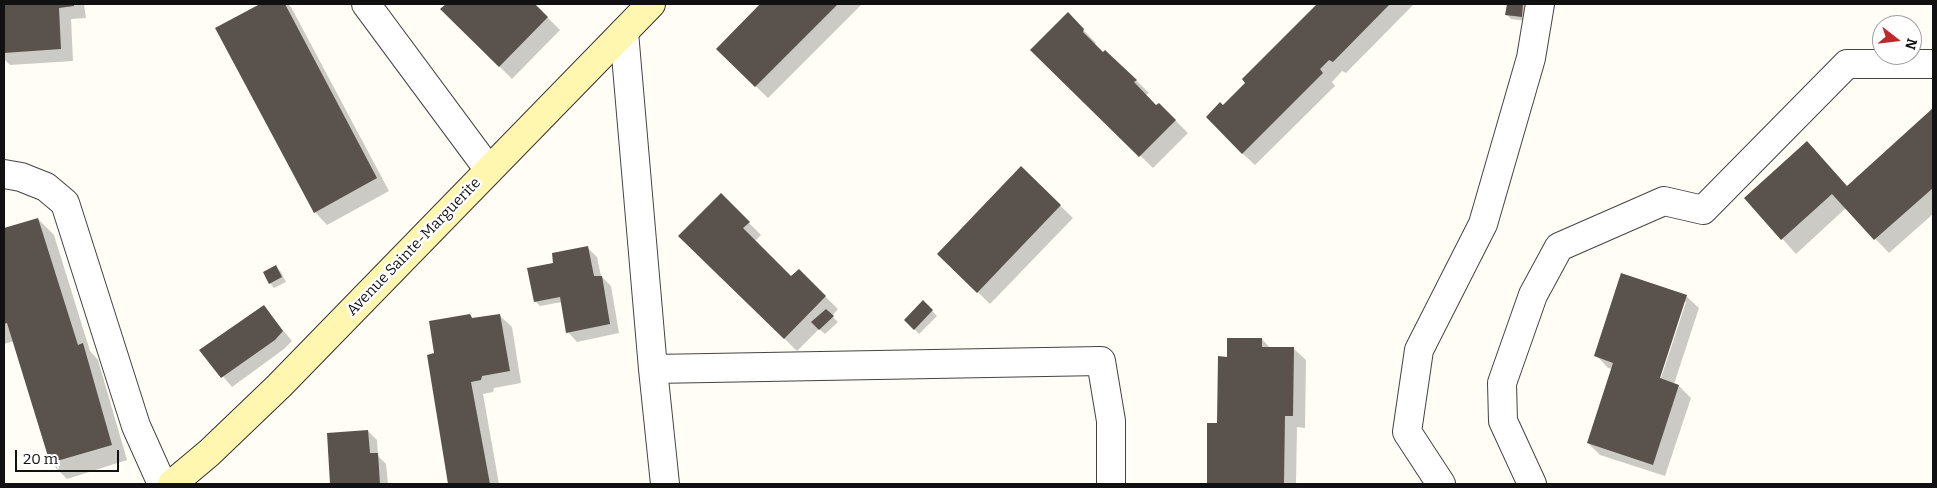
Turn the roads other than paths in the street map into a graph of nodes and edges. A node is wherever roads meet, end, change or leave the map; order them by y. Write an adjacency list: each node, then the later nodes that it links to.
1 (366, 4): 6 (street)
2 (652, 4): 4 (street, Avenue Sainte-Marguerite)
3 (1540, 4): 13 (street)
4 (624, 32): 6 (street, Avenue Sainte-Marguerite); 8 (street)
5 (1933, 64): 14 (street)
6 (489, 170): 10 (street, Avenue Sainte-Marguerite)
7 (4, 174): 9 (street)
8 (652, 369): 11 (street); 12 (street)
9 (162, 484)
10 (172, 484)
11 (665, 484)
12 (1111, 484)
13 (1441, 484)
14 (1532, 484)

